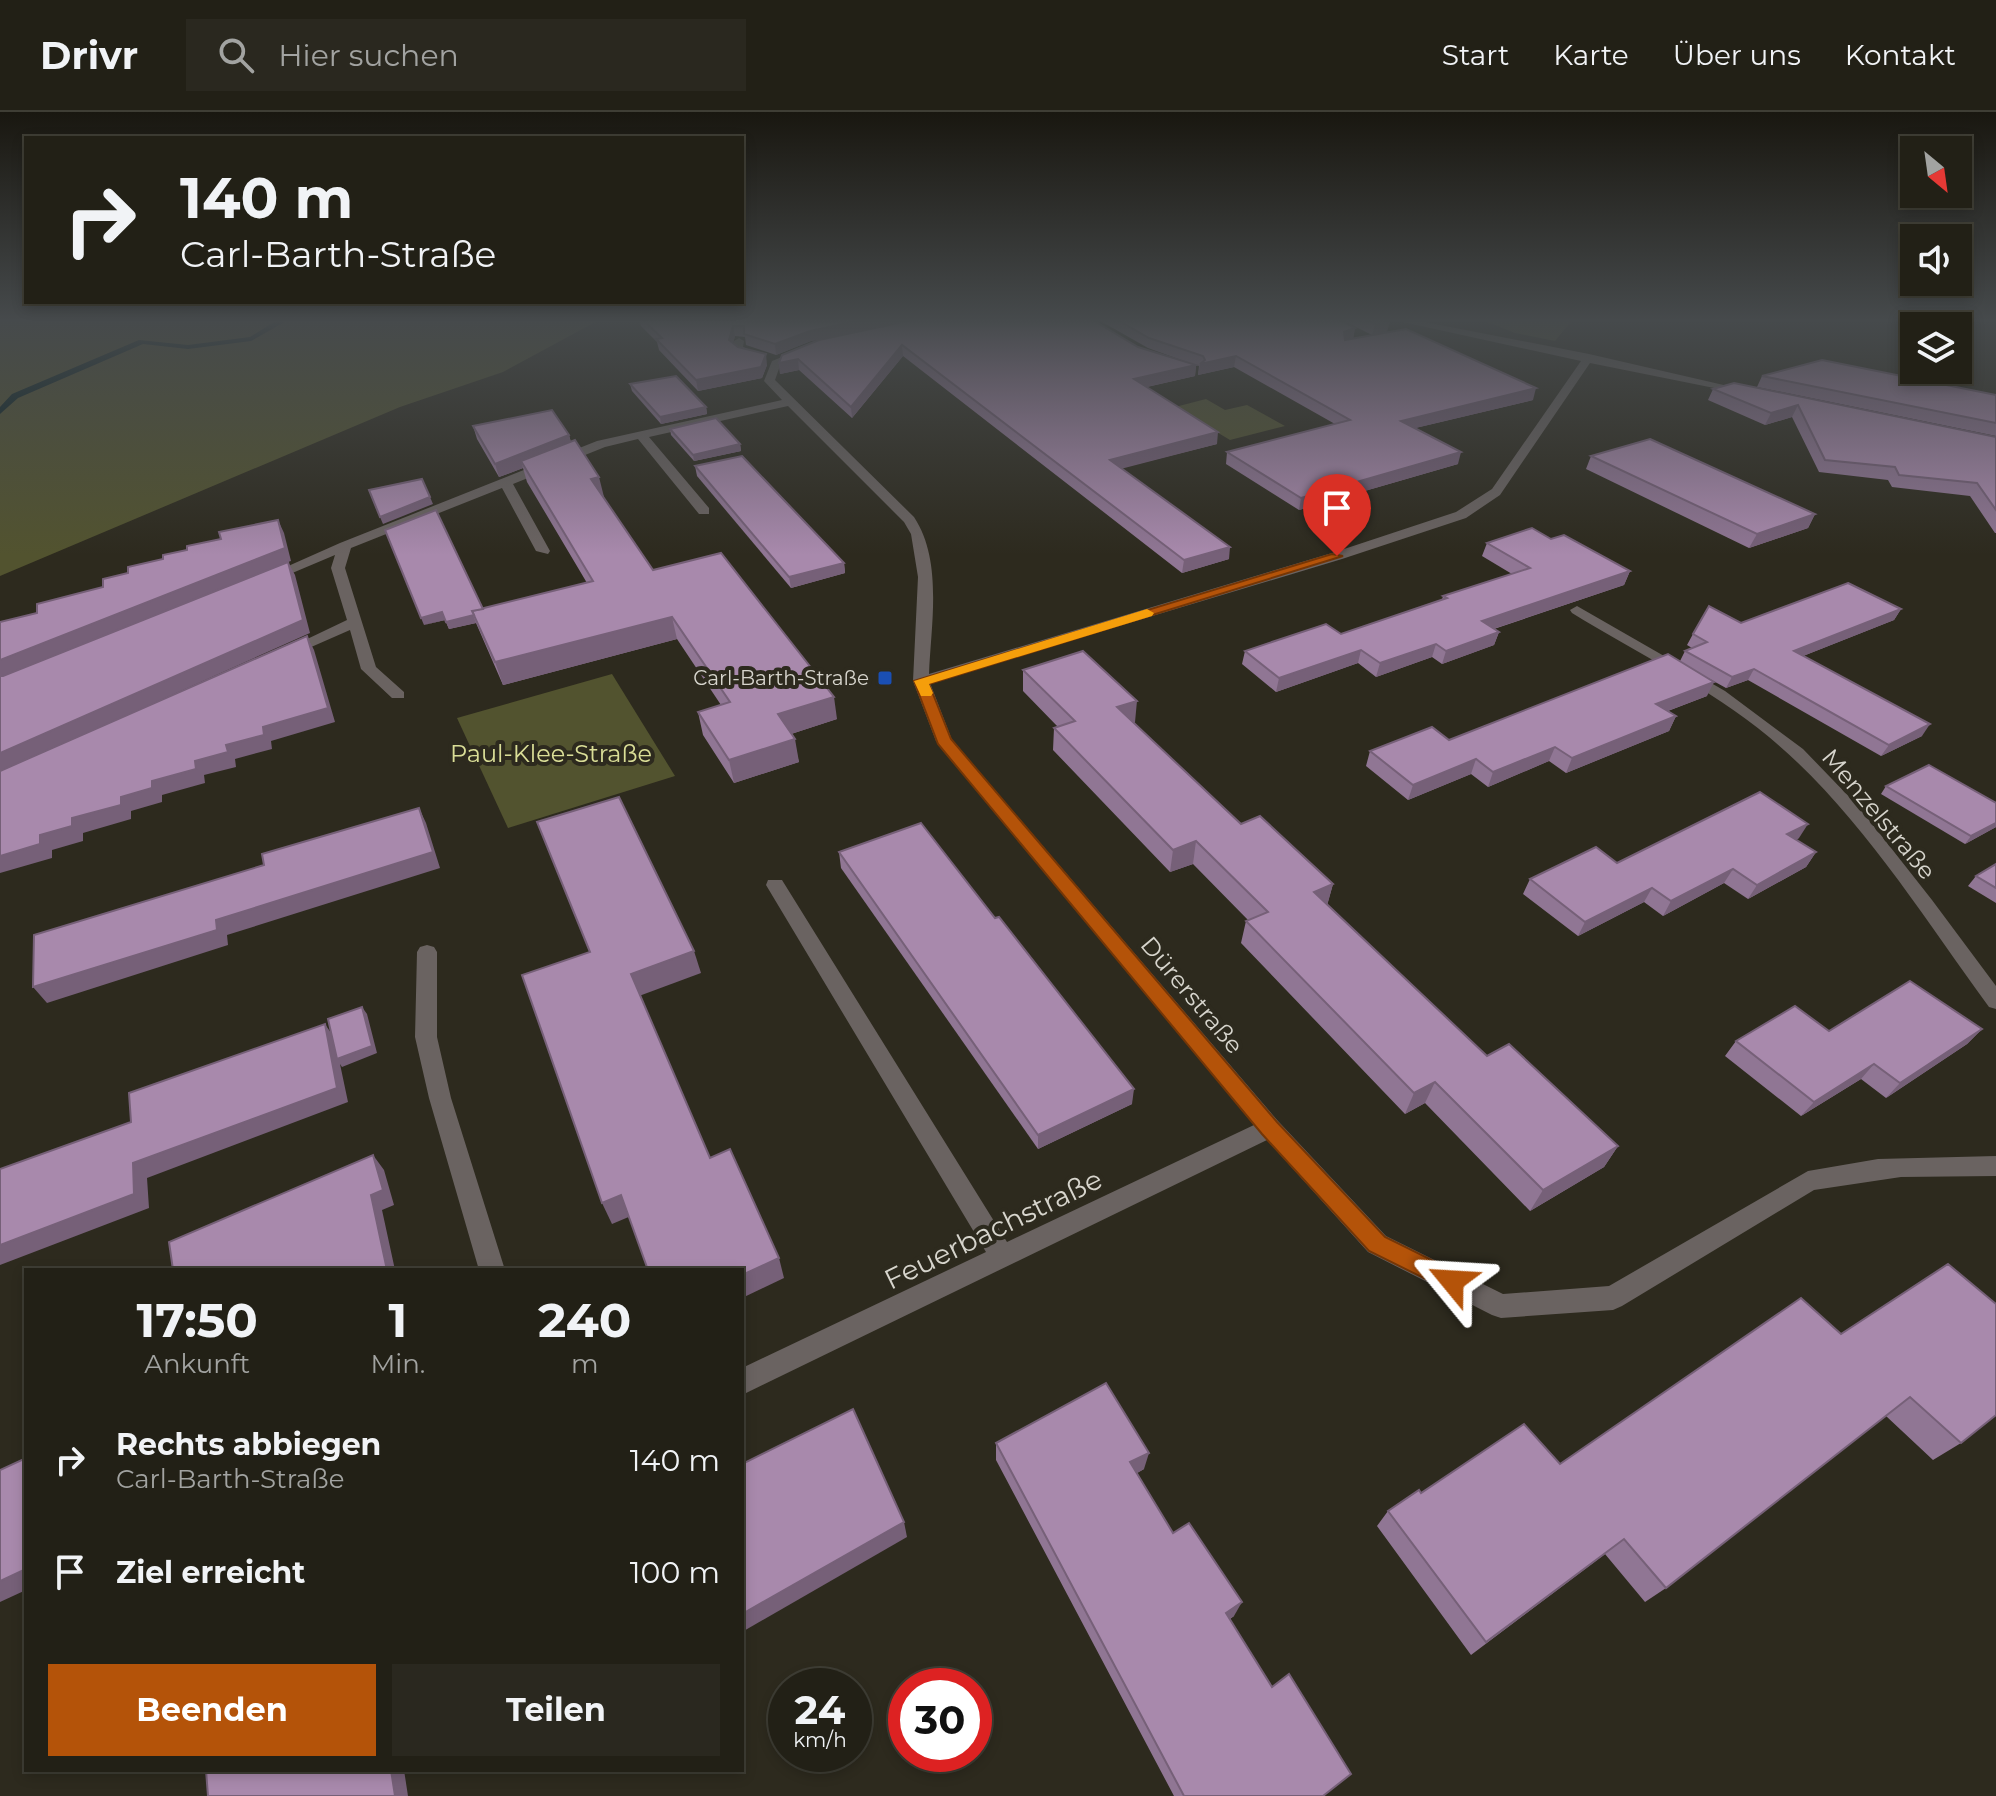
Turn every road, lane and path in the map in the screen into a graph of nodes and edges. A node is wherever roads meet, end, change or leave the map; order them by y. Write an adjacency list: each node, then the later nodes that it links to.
1 (785, 398): 3 (street, Dürerstraße)
2 (1561, 398): 13 (street)
3 (789, 402): 4 (street); 13 (street, Dürerstraße)
4 (640, 434): 5 (street); 6 (street)
5 (506, 483): 7 (street); 8 (street)
6 (704, 511)
7 (345, 546): 9 (street); 11 (street)
8 (543, 551)
9 (257, 582)
10 (1577, 610): 17 (street, Menzelstraße)
11 (355, 622): 12 (street); 14 (street)
12 (270, 660)
13 (921, 681): 18 (street, Dürerstraße)
14 (398, 695)
15 (775, 885): 20 (street)
16 (427, 952): 21 (street)
17 (1996, 1001)
18 (1270, 1128): 19 (street, Dürerstraße); 20 (street, Feuerbachstraße)
19 (1996, 1166)
20 (1003, 1258): 22 (street, Feuerbachstraße)
21 (491, 1268)
22 (744, 1381)

